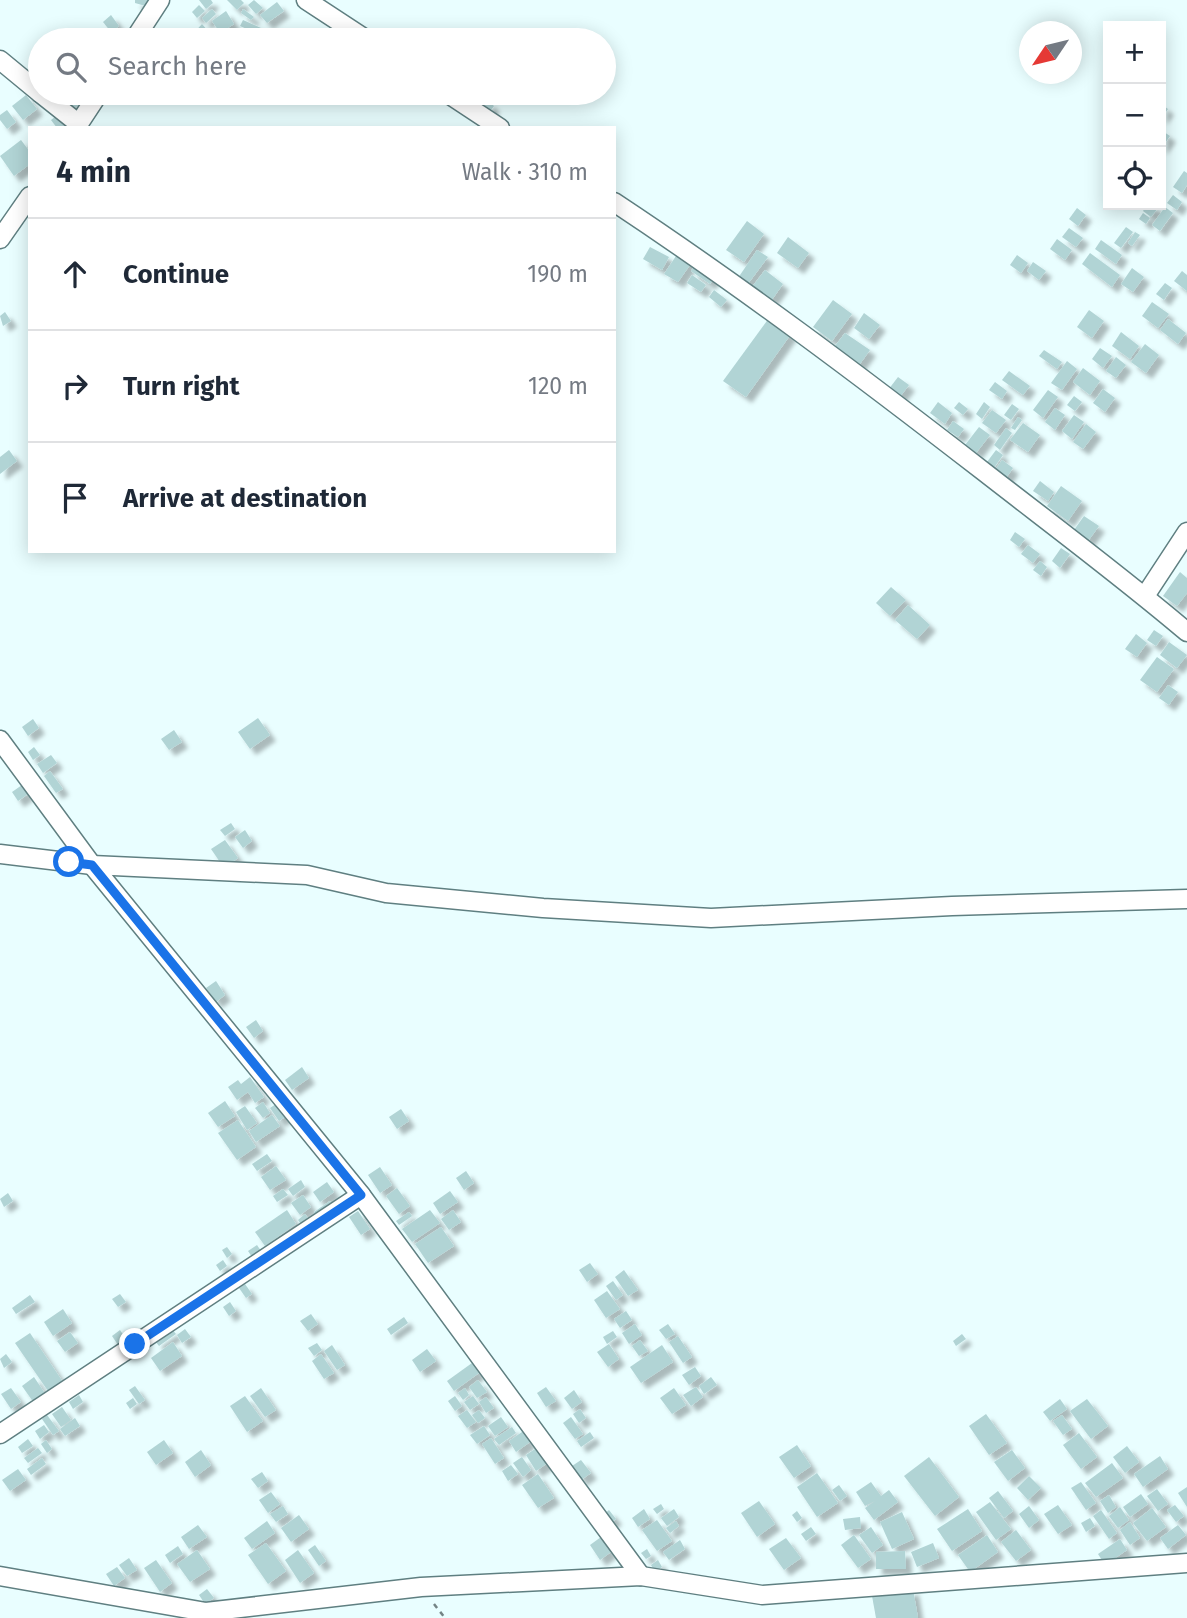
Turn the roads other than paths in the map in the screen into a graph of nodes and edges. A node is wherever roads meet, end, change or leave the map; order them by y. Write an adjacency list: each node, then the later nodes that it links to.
1 (160, 0): 3 (street)
2 (306, 0): 4 (street)
3 (142, 28)
4 (349, 28)
5 (0, 60): 6 (street)
6 (28, 83)
7 (53, 105): 10 (street)
8 (91, 105): 10 (street)
9 (465, 105): 11 (street)
10 (77, 126)
11 (497, 126)
12 (28, 199): 14 (street)
13 (616, 203): 16 (street)
14 (0, 239)
15 (1187, 533): 16 (street)
16 (1145, 596): 17 (street)
17 (1187, 632)
18 (0, 740): 20 (street)
19 (0, 854): 20 (street)
20 (92, 865): 21 (street); 22 (street)
21 (1187, 899)
22 (361, 1195): 23 (street); 26 (street)
23 (0, 1434)
24 (1187, 1563): 26 (street)
25 (0, 1576): 26 (street)
26 (640, 1576)

